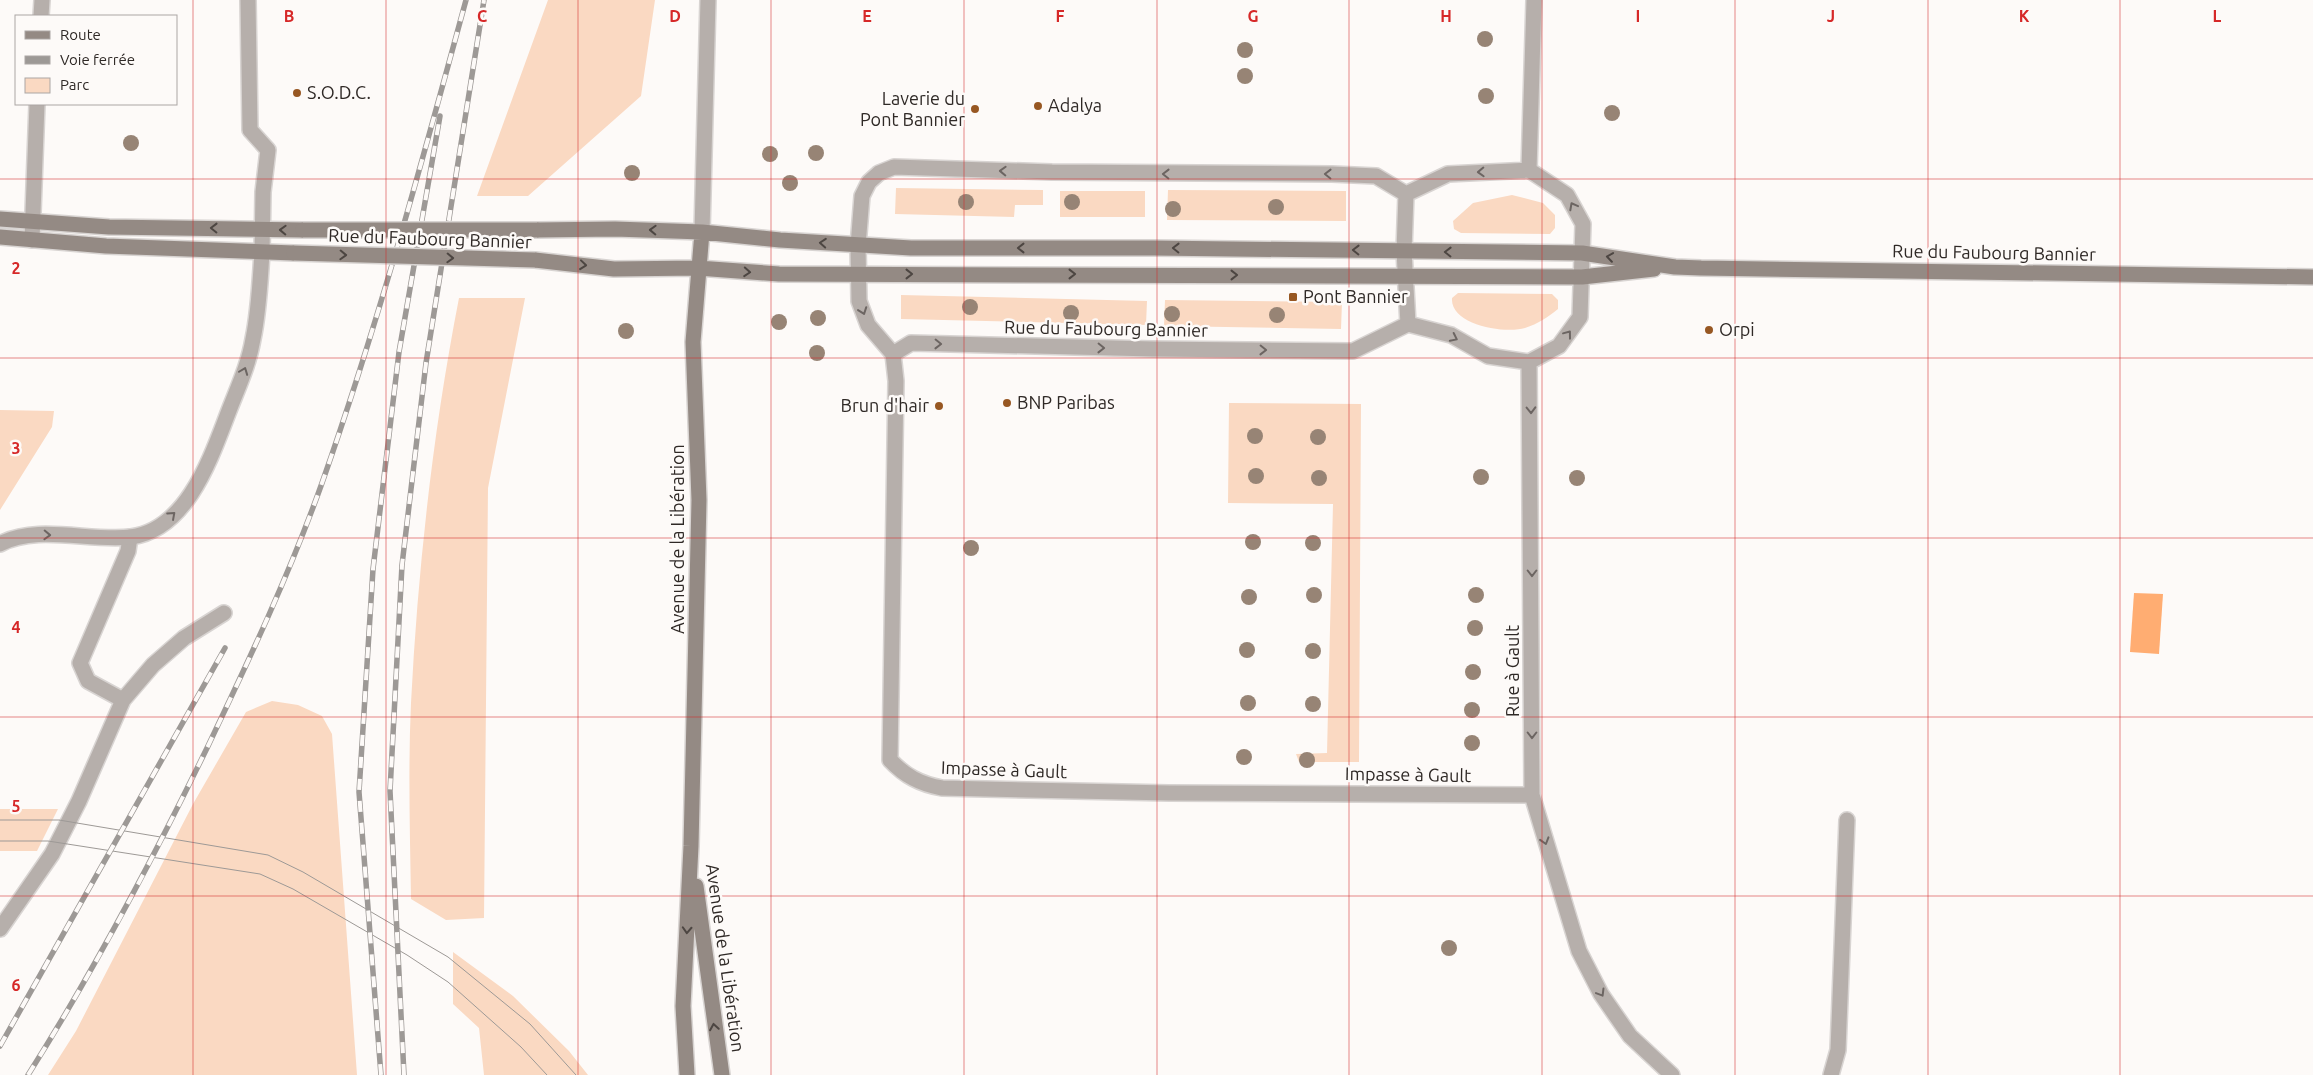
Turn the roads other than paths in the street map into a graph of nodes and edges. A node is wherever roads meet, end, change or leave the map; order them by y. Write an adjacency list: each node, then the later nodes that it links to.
1 (42, 0): 5 (street)
2 (248, 0): 11 (street)
3 (708, 0): 12 (street)
4 (1534, 0): 7 (street)
5 (41, 15)
6 (37, 105): 10 (street)
7 (1529, 170): 8 (street, one-way to 8); 18 (street, one-way to 7)
8 (1406, 194): 15 (street, one-way to 15); 16 (street)
9 (0, 220): 10 (main road, Rue du Faubourg Bannier)
10 (32, 221): 11 (main road, Rue du Faubourg Bannier, one-way to 10); 14 (street)
11 (263, 229): 12 (main road, Rue du Faubourg Bannier, one-way to 11, bridge); 17 (street)
12 (702, 232): 15 (main road, Rue du Faubourg Bannier, one-way to 12); 20 (main road, Avenue de la Libération)
13 (0, 237): 14 (main road, Rue du Faubourg Bannier)
14 (32, 240): 17 (main road, Rue du Faubourg Bannier)
15 (858, 246): 16 (main road, Rue du Faubourg Bannier, one-way to 15); 21 (street)
16 (1404, 251): 18 (main road, Rue du Faubourg Bannier, one-way to 16); 22 (street)
17 (262, 252): 20 (main road, Rue du Faubourg Bannier, one-way to 20, bridge); 28 (street, one-way to 17)
18 (1582, 253): 19 (main road, Rue du Faubourg Bannier, one-way to 18); 23 (street)
19 (1675, 267): 23 (main road, Rue du Faubourg Bannier); 24 (main road, Rue du Faubourg Bannier)
20 (698, 268): 21 (main road, Rue du Faubourg Bannier, one-way to 21); 34 (main road, Avenue de la Libération)
21 (858, 273): 22 (main road, Rue du Faubourg Bannier, one-way to 22); 26 (street, one-way to 26)
22 (1405, 276): 23 (main road, Rue du Faubourg Bannier); 25 (street)
23 (1582, 277): 27 (street, one-way to 23)
24 (2313, 277)
25 (1408, 324): 26 (street, Rue du Faubourg Bannier, one-way to 25); 27 (street, one-way to 27)
26 (893, 354): 32 (street, Impasse à Gault)
27 (1529, 362): 32 (street, Rue à Gault, one-way to 32)
28 (130, 537): 29 (street, one-way to 28); 31 (street)
29 (0, 544)
30 (224, 613): 31 (street)
31 (123, 700): 35 (street)
32 (1532, 794): 38 (street, Rue à Gault, one-way to 38)
33 (1848, 820): 39 (street)
34 (691, 846): 36 (main road, Avenue de la Libération, one-way to 36); 37 (main road, Avenue de la Libération, one-way to 34)
35 (0, 929)
36 (687, 1075)
37 (722, 1075)
38 (1671, 1075)
39 (1831, 1075)

